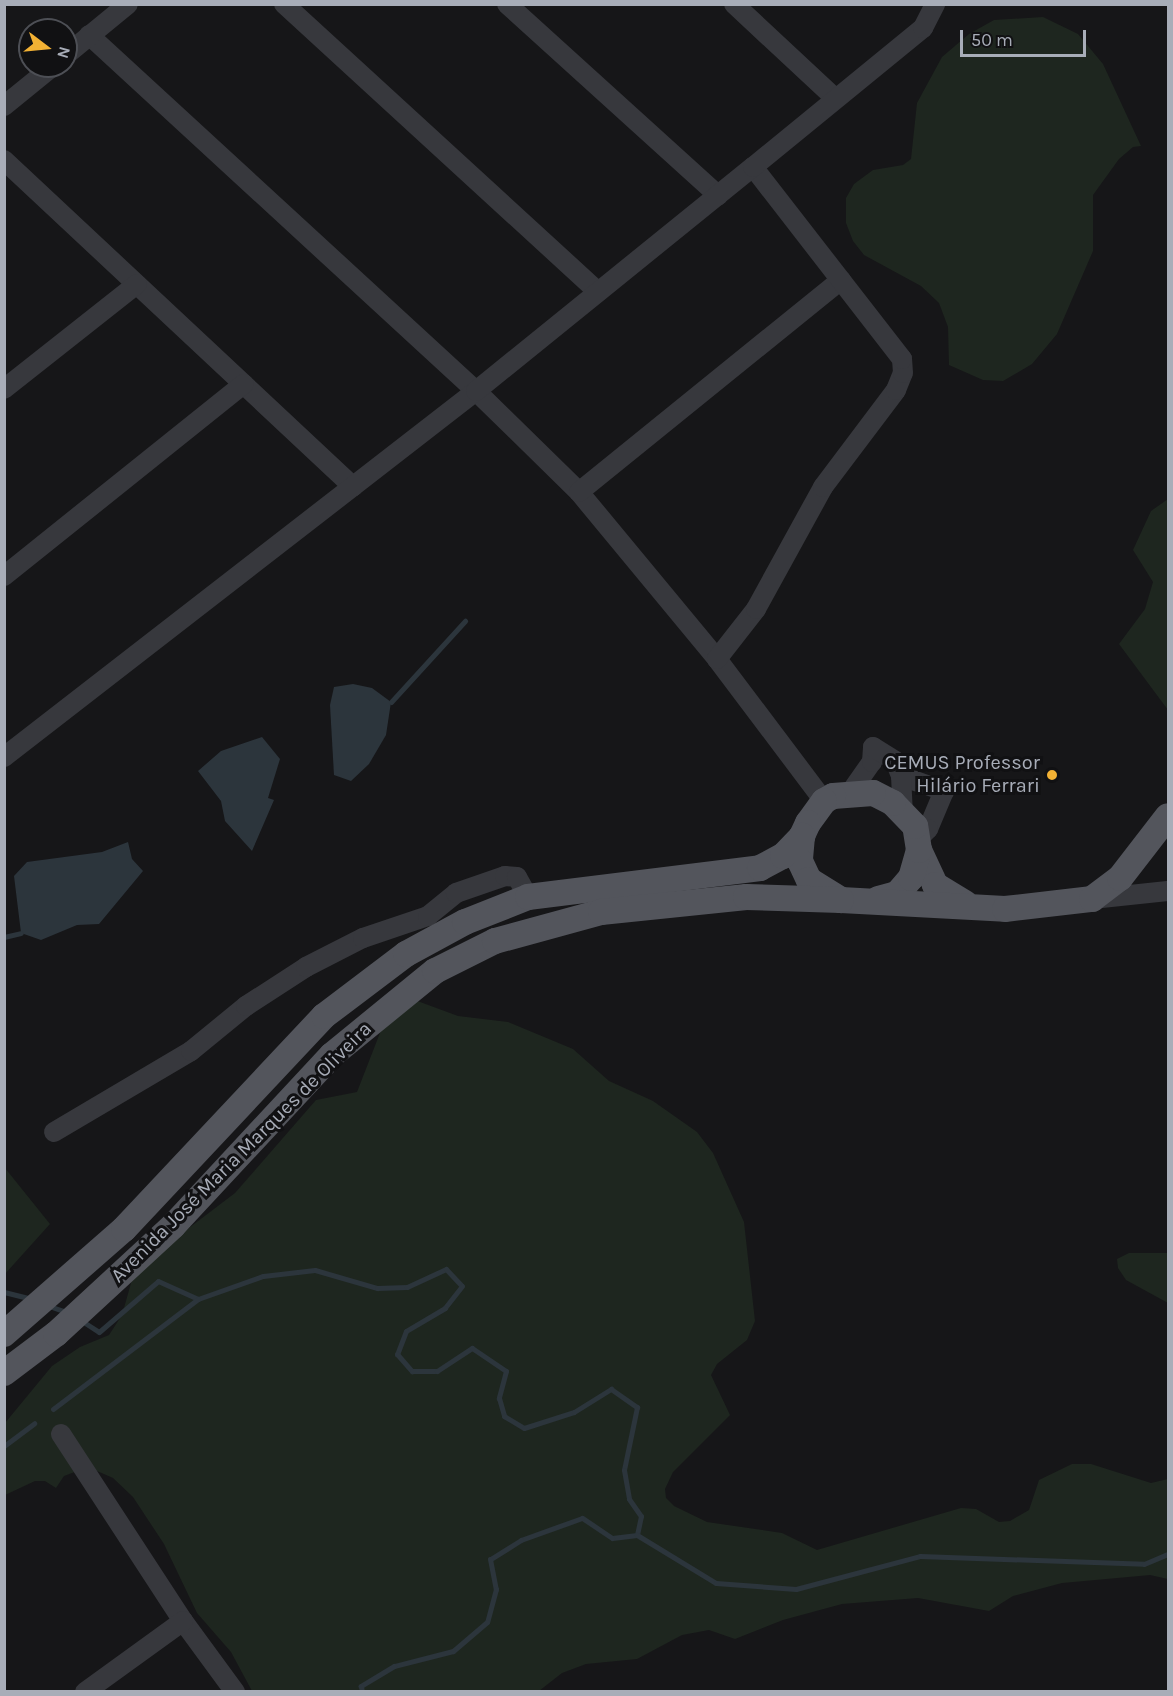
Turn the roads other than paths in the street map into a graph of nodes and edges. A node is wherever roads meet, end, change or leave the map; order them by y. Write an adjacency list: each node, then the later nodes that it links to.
1 (128, 4): 6 (street)
2 (284, 4): 16 (street)
3 (507, 4): 13 (street)
4 (734, 4): 9 (street)
5 (935, 4): 9 (street)
6 (89, 35): 7 (street); 19 (street)
7 (78, 45)
8 (38, 78): 10 (street)
9 (836, 99): 12 (street)
10 (4, 106)
11 (4, 159): 15 (street)
12 (753, 167): 13 (street); 14 (street)
13 (718, 195): 16 (street)
14 (841, 280): 21 (street); 23 (street)
15 (137, 284): 17 (street); 18 (street)
16 (598, 292): 19 (street)
17 (244, 384): 20 (street); 22 (street)
18 (4, 389)
19 (476, 391): 20 (street); 21 (street)
20 (353, 487): 24 (street)
21 (579, 492): 23 (street)
22 (4, 576)
23 (717, 659): 27 (street)
24 (4, 757)
25 (901, 776): 26 (street); 28 (street); 31 (street)
26 (850, 793): 27 (main road); 28 (main road)
27 (824, 801): 30 (main road)
28 (903, 811): 31 (main road)
29 (1168, 816): 35 (main road)
30 (802, 836): 33 (main road, Avenida José Maria Marques de Oliveira); 36 (main road)
31 (919, 844): 34 (main road); 37 (main road)
32 (1168, 891): 35 (street)
33 (528, 897): 38 (street); 39 (main road, Avenida José Maria Marques de Oliveira)
34 (878, 899): 36 (main road); 37 (main road)
35 (1092, 899): 37 (main road)
36 (842, 900): 40 (main road, Avenida José Maria Marques de Oliveira)
37 (973, 907)
38 (54, 1132)
39 (4, 1334)
40 (4, 1373)
41 (61, 1434): 42 (street)
42 (183, 1622): 43 (street); 44 (street)
43 (85, 1692)
44 (235, 1692)

